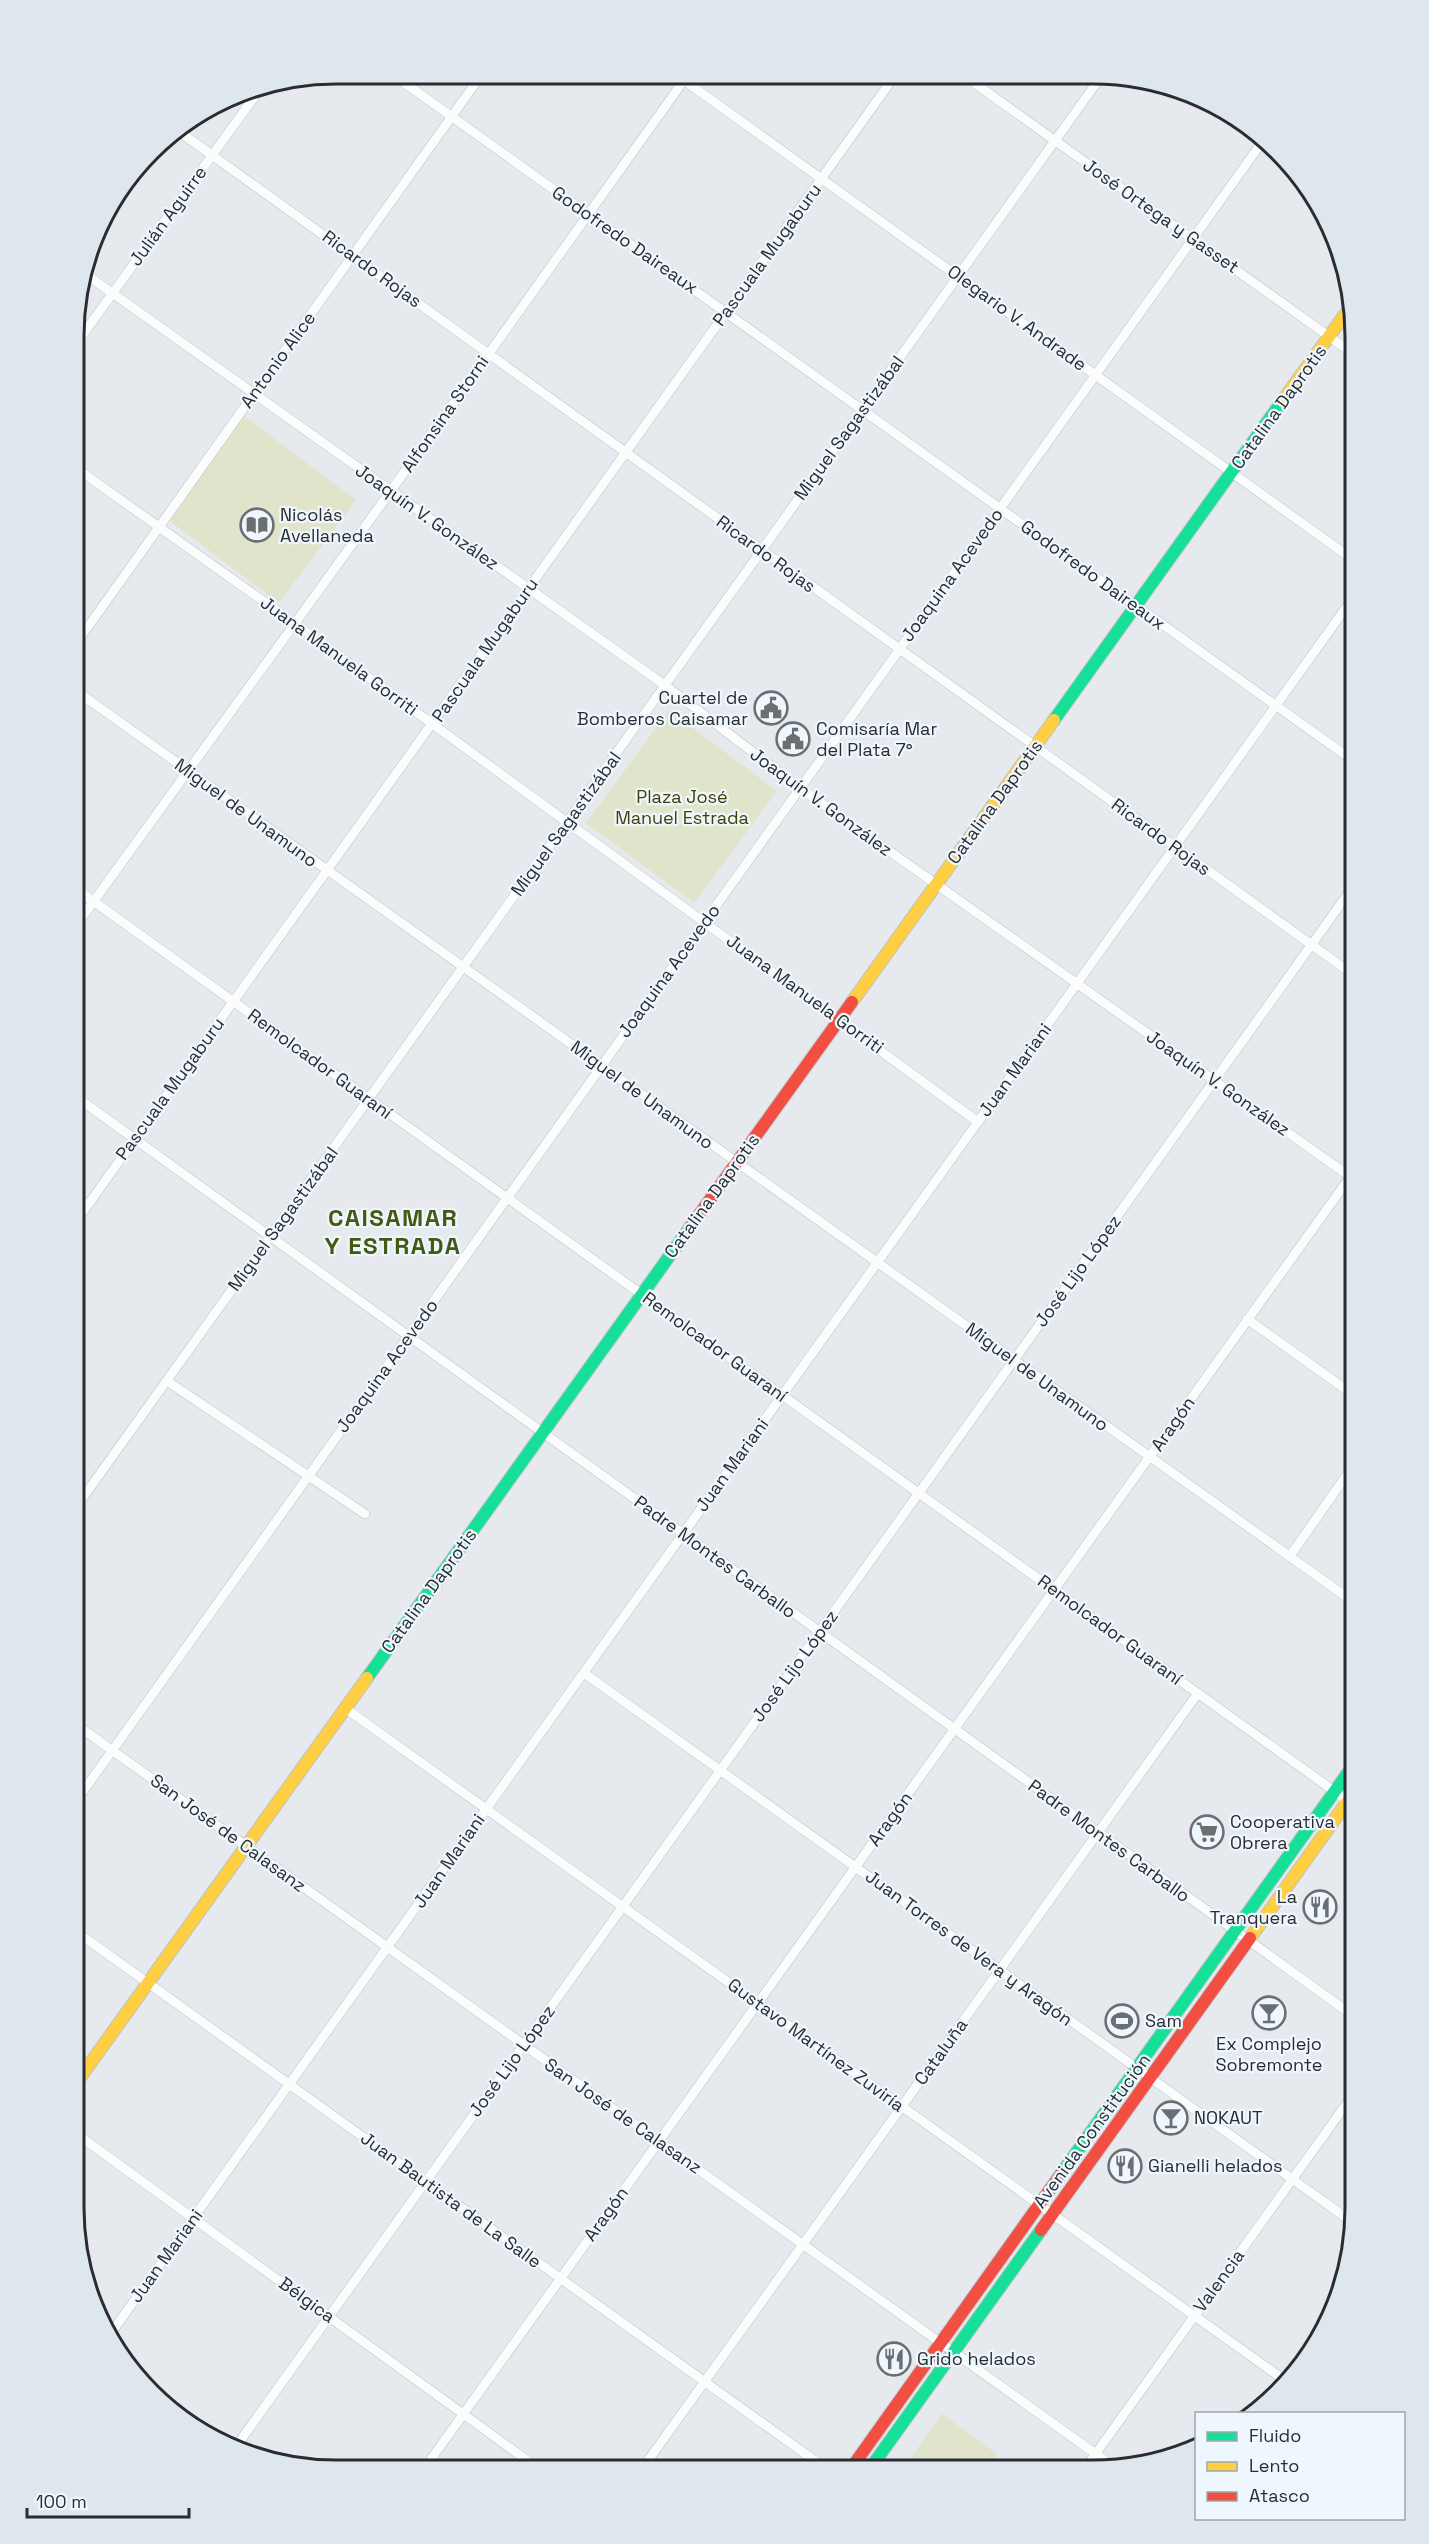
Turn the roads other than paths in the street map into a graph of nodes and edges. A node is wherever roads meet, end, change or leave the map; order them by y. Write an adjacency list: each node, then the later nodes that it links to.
1 (406, 84): 9 (street, Godofredo Daireaux)
2 (475, 84): 9 (street, Antonio Alice)
3 (678, 84): 15 (street, Alfonsina Storni)
4 (693, 84): 14 (street, Olegario V. Andrade)
5 (889, 84): 14 (street, Pascuala Mugaburu)
6 (976, 84): 11 (street, José Ortega y Gasset)
7 (1096, 84): 11 (street, Miguel Sagastizábal)
8 (254, 97): 13 (street, Julián Aguirre)
9 (452, 117): 15 (street, Godofredo Daireaux); 17 (street, Antonio Alice)
10 (184, 135): 13 (street, Ricardo Rojas)
11 (1055, 141): 16 (street, José Ortega y Gasset); 18 (street, Miguel Sagastizábal)
12 (1259, 147): 16 (street, Joaquina Acevedo)
13 (212, 156): 17 (street, Ricardo Rojas); 20 (street, Julián Aguirre)
14 (822, 178): 18 (street, Olegario V. Andrade); 21 (street, Pascuala Mugaburu)
15 (588, 214): 21 (street, Godofredo Daireaux); 26 (street, Alfonsina Storni)
16 (1192, 239): 24 (street, José Ortega y Gasset); 27 (street, Joaquina Acevedo)
17 (354, 255): 26 (street, Ricardo Rojas); 28 (street, Antonio Alice)
18 (958, 276): 27 (street, Olegario V. Andrade); 29 (street, Miguel Sagastizábal)
19 (91, 278): 20 (street, Joaquín V. González)
20 (112, 293): 23 (street, Julián Aguirre); 28 (street, Joaquín V. González)
21 (726, 312): 29 (street, Godofredo Daireaux); 30 (street, Pascuala Mugaburu)
22 (1344, 316): 24 (street, Catalina Daprotis)
23 (84, 332)
24 (1329, 337): 25 (street, José Ortega y Gasset); 31 (street, Catalina Daprotis)
25 (1345, 348)
26 (488, 352): 30 (street, Ricardo Rojas); 33 (street, Alfonsina Storni)
27 (1095, 375): 31 (street, Olegario V. Andrade); 34 (street, Joaquina Acevedo)
28 (254, 393): 33 (street, Joaquín V. González); 35 (street, Antonio Alice)
29 (863, 410): 34 (street, Godofredo Daireaux); 36 (street, Miguel Sagastizábal)
30 (626, 453): 36 (street, Ricardo Rojas); 38 (street, Pascuala Mugaburu)
31 (1232, 472): 37 (street, Olegario V. Andrade); 39 (street, Catalina Daprotis)
32 (84, 474): 35 (street, Juana Manuela Gorriti)
33 (390, 492): 38 (street, Joaquín V. González); 41 (street, Alfonsina Storni)
34 (1000, 508): 39 (street, Godofredo Daireaux); 43 (street, Joaquina Acevedo)
35 (160, 527): 41 (street, Juana Manuela Gorriti); 42 (street, Antonio Alice)
36 (762, 551): 43 (street, Ricardo Rojas); 44 (street, Miguel Sagastizábal)
37 (1345, 554)
38 (528, 589): 44 (street, Joaquín V. González); 47 (street, Pascuala Mugaburu)
39 (1136, 606): 46 (street, Godofredo Daireaux); 48 (street, Catalina Daprotis)
40 (1345, 609): 46 (street, Juan Mariani)
41 (294, 623): 47 (street, Juana Manuela Gorriti); 50 (street, Alfonsina Storni)
42 (84, 633)
43 (899, 649): 48 (street, Ricardo Rojas); 51 (street, Joaquina Acevedo)
44 (666, 686): 51 (street, Joaquín V. González); 52 (street, Miguel Sagastizábal)
45 (84, 696): 50 (street, Miguel de Unamuno)
46 (1276, 706): 49 (street, Godofredo Daireaux); 53 (street, Juan Mariani)
47 (433, 724): 52 (street, Juana Manuela Gorriti); 54 (street, Pascuala Mugaburu)
48 (1035, 747): 53 (street, Ricardo Rojas); 55 (street, Catalina Daprotis)
49 (1345, 755)
50 (188, 770): 54 (street, Miguel de Unamuno); 58 (street, Alfonsina Storni)
51 (800, 788): 55 (street, Joaquín V. González); 60 (street, Joaquina Acevedo)
52 (568, 822): 60 (street, Juana Manuela Gorriti); 62 (street, Miguel Sagastizábal)
53 (1175, 847): 61 (street, Ricardo Rojas); 64 (street, Juan Mariani)
54 (327, 871): 62 (street, Miguel de Unamuno); 65 (street, Pascuala Mugaburu)
55 (936, 884): 64 (street, Joaquín V. González); 66 (street, Catalina Daprotis)
56 (84, 894): 58 (street, Remolcador Guaraní)
57 (1345, 898): 61 (street, José Lijo López)
58 (94, 901): 59 (street, Alfonsina Storni); 65 (street, Remolcador Guaraní)
59 (84, 915)
60 (705, 921): 66 (street, Juana Manuela Gorriti); 67 (street, Joaquina Acevedo)
61 (1312, 945): 63 (street, Ricardo Rojas); 68 (street, José Lijo López)
62 (463, 967): 67 (street, Miguel de Unamuno); 69 (street, Miguel Sagastizábal)
63 (1345, 969)
64 (1077, 984): 68 (street, Joaquín V. González); 71 (street, Juan Mariani)
65 (234, 1001): 69 (street, Remolcador Guaraní); 72 (street, Pascuala Mugaburu)
66 (839, 1019): 71 (street, Juana Manuela Gorriti); 73 (street, Catalina Daprotis)
67 (601, 1066): 73 (street, Miguel de Unamuno); 76 (street, Joaquina Acevedo)
68 (1215, 1080): 74 (street, Joaquín V. González); 83 (street, José Lijo López)
69 (369, 1099): 76 (street, Remolcador Guaraní); 78 (street, Miguel Sagastizábal)
70 (84, 1102): 72 (street, Padre Montes Carballo)
71 (978, 1122): 79 (street, Juan Mariani)
72 (135, 1139): 77 (street, Pascuala Mugaburu); 78 (street, Padre Montes Carballo)
73 (737, 1162): 79 (street, Miguel de Unamuno); 80 (street, Catalina Daprotis)
74 (1345, 1169)
75 (1345, 1187): 81 (street, Aragón)
76 (507, 1198): 80 (street, Remolcador Guaraní); 82 (street, Joaquina Acevedo)
77 (84, 1210)
78 (270, 1237): 82 (street, Padre Montes Carballo); 84 (street, Miguel Sagastizábal)
79 (878, 1263): 83 (street, Miguel de Unamuno); 86 (street, Juan Mariani)
80 (642, 1294): 86 (street, Remolcador Guaraní); 87 (street, Catalina Daprotis)
81 (1247, 1319): 85 (street); 88 (street, Aragón)
82 (408, 1336): 87 (street, Padre Montes Carballo); 89 (street, Joaquina Acevedo)
83 (1014, 1360): 88 (street, Miguel de Unamuno); 91 (street, José Lijo López)
84 (167, 1381): 89 (street); 92 (street, Miguel Sagastizábal)
85 (1345, 1389)
86 (783, 1395): 91 (street, Remolcador Guaraní); 94 (street, Juan Mariani)
87 (542, 1433): 94 (street, Padre Montes Carballo); 101 (street, Catalina Daprotis)
88 (1149, 1457): 95 (street, Miguel de Unamuno); 96 (street, Aragón)
89 (308, 1476): 93 (street); 104 (street, Joaquina Acevedo)
90 (1345, 1477): 95 (street)
91 (919, 1493): 96 (street, Remolcador Guaraní); 98 (street, José Lijo López)
92 (84, 1494)
93 (365, 1514)
94 (683, 1534): 98 (street, Padre Montes Carballo); 99 (street, Juan Mariani)
95 (1290, 1556): 97 (street, Miguel de Unamuno)
96 (1054, 1590): 100 (street, Remolcador Guaraní); 102 (street, Aragón)
97 (1345, 1596)
98 (820, 1632): 102 (street, Padre Montes Carballo); 105 (street, José Lijo López)
99 (584, 1673): 105 (street, Juan Torres de Vera y Aragón); 110 (street, Juan Mariani)
100 (1198, 1693): 108 (street, Remolcador Guaraní); 112 (street, Cataluña)
101 (345, 1708): 110 (street, Gustavo Martínez Zuviría); 113 (street, Catalina Daprotis)
102 (954, 1729): 112 (street, Padre Montes Carballo); 114 (street, Aragón)
103 (84, 1730): 104 (street, San José de Calasanz)
104 (113, 1750): 107 (street, Joaquina Acevedo); 113 (street, San José de Calasanz)
105 (720, 1770): 114 (street, Juan Torres de Vera y Aragón); 115 (street, José Lijo López)
106 (1345, 1778): 108 (street, Avenida Constitución)
107 (84, 1790)
108 (1335, 1792): 109 (street, Remolcador Guaraní); 116 (street, Avenida Constitución)
109 (1345, 1796)
110 (486, 1809): 115 (street, Gustavo Martínez Zuviría); 119 (street, Juan Mariani)
111 (1345, 1811): 118 (street, Avenida Constitución)
112 (1098, 1833): 116 (street, Padre Montes Carballo); 120 (street, Cataluña)
113 (246, 1846): 119 (street, San José de Calasanz); 121 (street, Catalina Daprotis)
114 (855, 1867): 120 (street, Juan Torres de Vera y Aragón); 122 (street, Aragón)
115 (623, 1907): 122 (street, Gustavo Martínez Zuviría); 124 (street, José Lijo López)
116 (1235, 1931): 118 (street, Padre Montes Carballo); 125 (street, Avenida Constitución)
117 (84, 1937): 121 (street, Juan Bautista de La Salle)
118 (1248, 1940): 123 (street, Padre Montes Carballo); 127 (street, Avenida Constitución)
119 (387, 1948): 124 (street, San José de Calasanz); 128 (street, Juan Mariani)
120 (1000, 1970): 125 (street, Juan Torres de Vera y Aragón); 130 (street, Cataluña)
121 (148, 1983): 126 (street, Catalina Daprotis); 128 (street, Juan Bautista de La Salle)
122 (758, 2003): 130 (street, Gustavo Martínez Zuviría); 132 (street, Aragón)
123 (1345, 2010)
124 (524, 2046): 132 (street, San José de Calasanz); 134 (street, José Lijo López)
125 (1137, 2068): 127 (street, Juan Torres de Vera y Aragón); 135 (street, Avenida Constitución)
126 (84, 2072)
127 (1150, 2078): 133 (street, Juan Torres de Vera y Aragón); 136 (street, Avenida Constitución)
128 (289, 2084): 134 (street, Juan Bautista de La Salle); 138 (street, Juan Mariani)
129 (1345, 2106): 133 (street, Valencia)
130 (902, 2107): 135 (street, Gustavo Martínez Zuviría); 139 (street, Cataluña)
131 (84, 2139): 138 (street, Bélgica)
132 (659, 2141): 139 (street, San José de Calasanz); 140 (street, Aragón)
133 (1292, 2179): 137 (street, Juan Torres de Vera y Aragón); 141 (street, Valencia)
134 (426, 2182): 140 (street, Juan Bautista de La Salle); 142 (street, José Lijo López)
135 (1039, 2205): 136 (street, Gustavo Martínez Zuviría); 144 (street, Avenida Constitución)
136 (1052, 2214): 141 (street, Gustavo Martínez Zuviría); 145 (street, Avenida Constitución)
137 (1344, 2216)
138 (193, 2218): 142 (street, Bélgica); 143 (street, Juan Mariani)
139 (801, 2244): 144 (street, San José de Calasanz); 147 (street, Cataluña)
140 (560, 2278): 147 (street, Juan Bautista de La Salle); 148 (street, Aragón)
141 (1194, 2316): 146 (street, Gustavo Martínez Zuviría); 150 (street, Valencia)
142 (329, 2317): 148 (street, Bélgica); 149 (street, José Lijo López)
143 (115, 2328)
144 (940, 2343): 145 (street, San José de Calasanz); 156 (street, Avenida Constitución)
145 (954, 2352): 150 (street, San José de Calasanz); 157 (street, Avenida Constitución)
146 (1280, 2377)
147 (705, 2381): 154 (street, Cataluña); 155 (street, Juan Bautista de La Salle)
148 (463, 2414): 152 (street, Aragón); 153 (street, Bélgica)
149 (240, 2441)
150 (1096, 2454): 151 (street, San José de Calasanz); 158 (street, Valencia)
151 (1103, 2459)
152 (430, 2460)
153 (527, 2460)
154 (648, 2460)
155 (814, 2460)
156 (857, 2460)
157 (876, 2460)
158 (1092, 2460)

